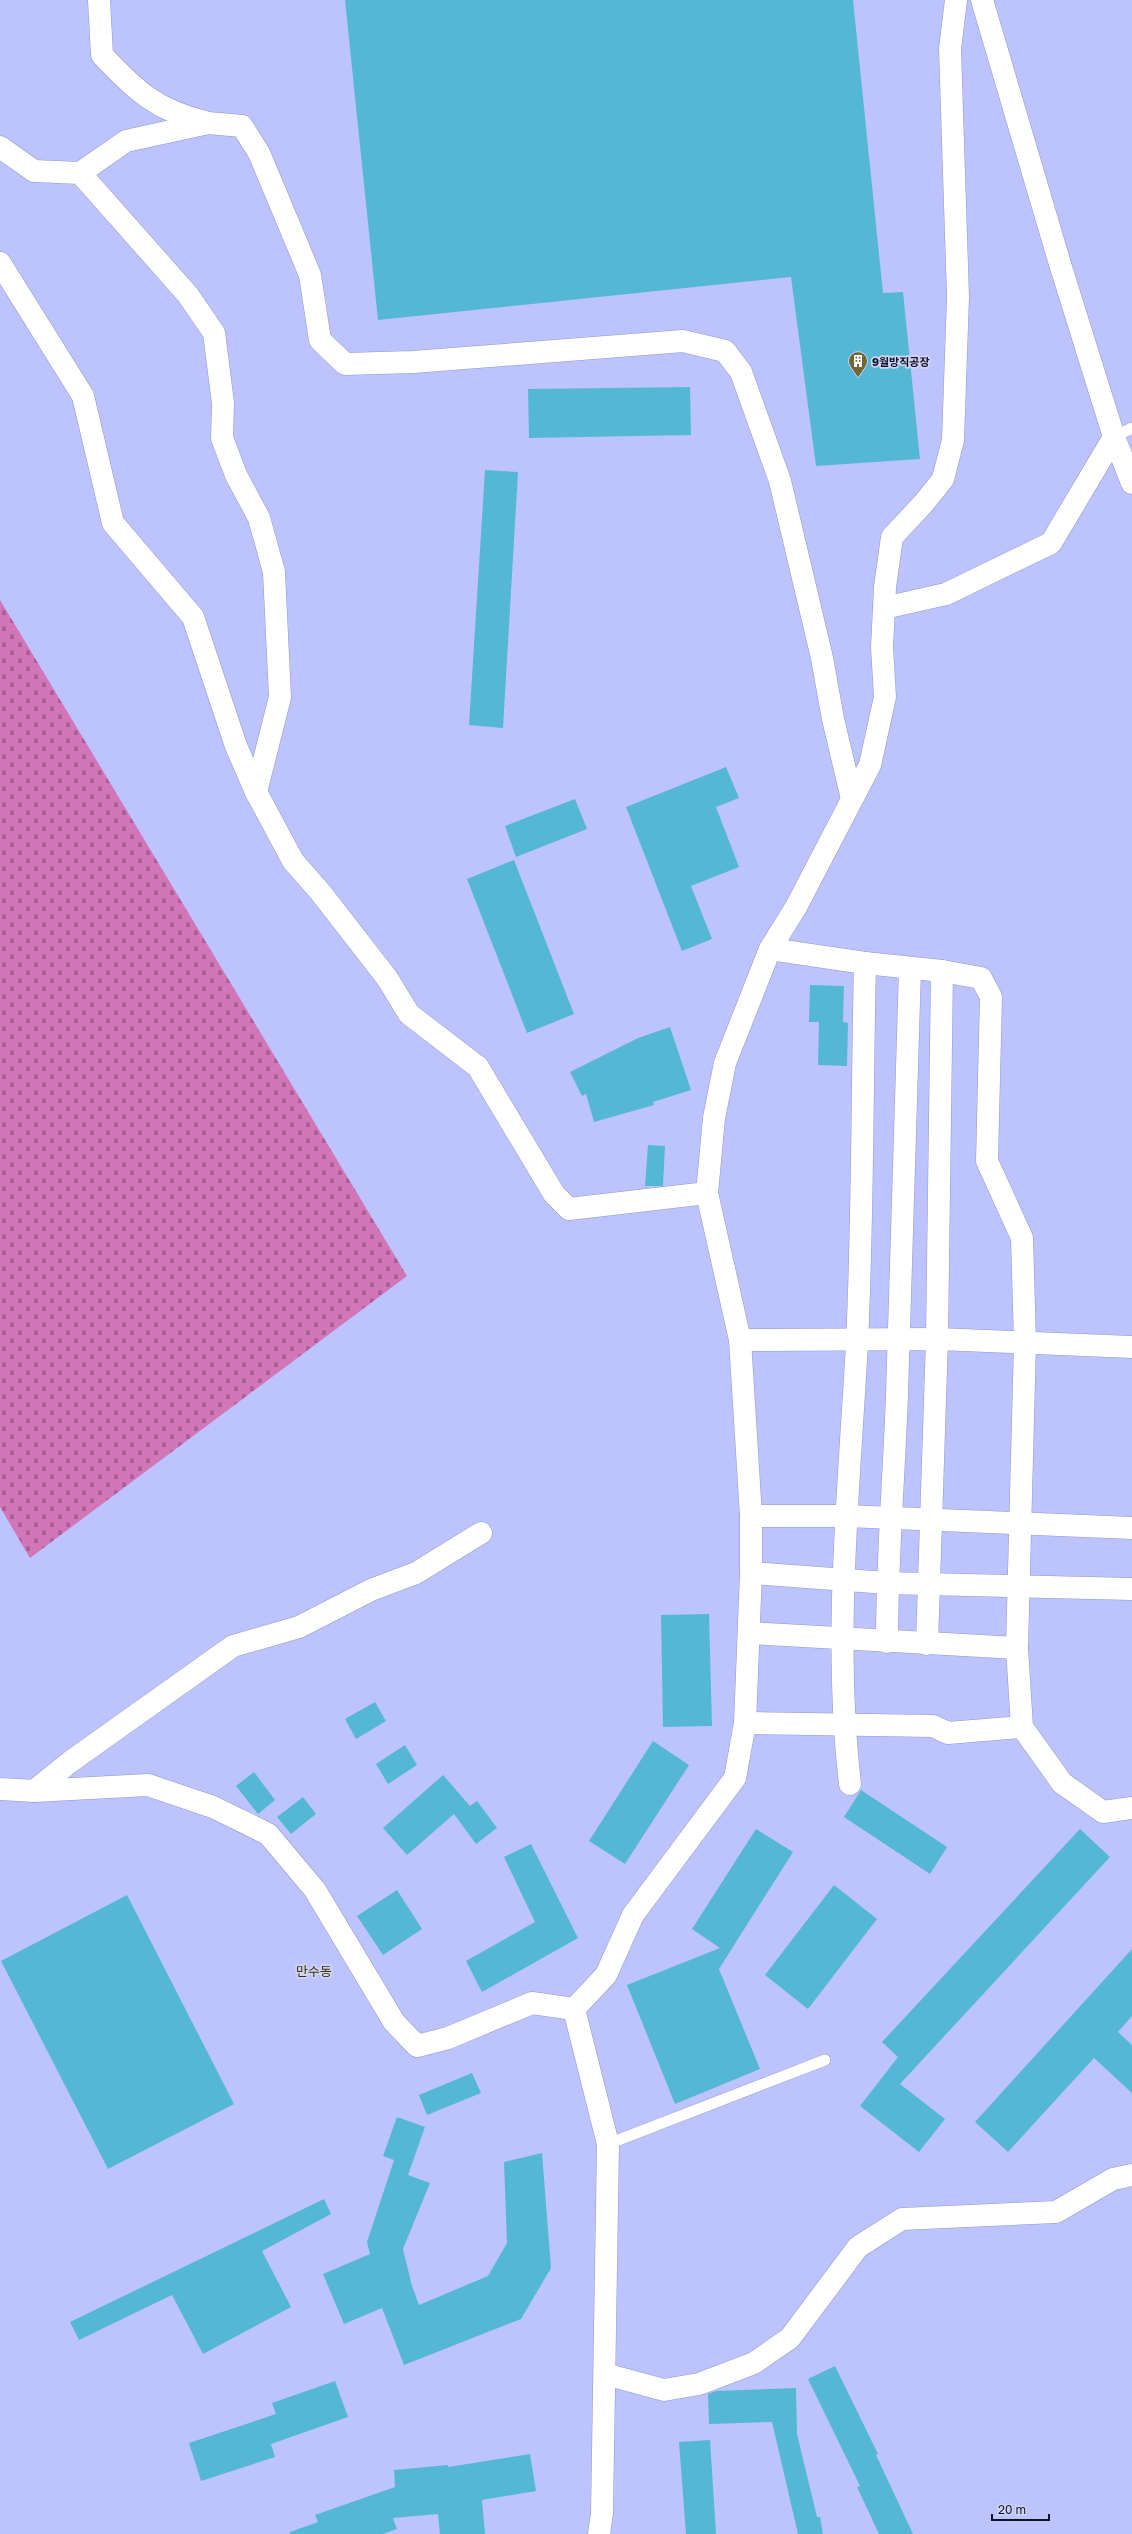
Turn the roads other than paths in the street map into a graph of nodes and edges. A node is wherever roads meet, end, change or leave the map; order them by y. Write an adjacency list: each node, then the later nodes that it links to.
1 (98, 0): 4 (street)
2 (956, 0): 10 (street)
3 (982, 0): 8 (street)
4 (208, 123): 6 (street); 12 (street)
5 (0, 147): 6 (street)
6 (80, 173): 11 (street)
7 (0, 263): 11 (street)
8 (1123, 432): 9 (street); 10 (street)
9 (1132, 483)
10 (884, 608): 12 (street)
11 (256, 792): 17 (street)
12 (852, 800): 13 (street)
13 (770, 949): 14 (street); 17 (street)
14 (865, 963): 15 (street); 21 (street)
15 (910, 969): 16 (street); 18 (street)
16 (942, 971): 19 (street); 22 (street)
17 (707, 1193): 20 (street)
18 (899, 1339): 19 (street); 21 (street); 26 (street)
19 (937, 1339): 22 (street); 27 (street)
20 (740, 1340): 21 (street); 24 (street)
21 (857, 1340): 25 (street)
22 (1025, 1342): 23 (street); 28 (street)
23 (1132, 1347)
24 (751, 1516): 25 (street); 31 (street)
25 (847, 1516): 26 (street); 32 (street)
26 (892, 1518): 27 (street); 34 (street)
27 (931, 1520): 28 (street); 33 (street)
28 (1022, 1525): 29 (street); 35 (street)
29 (1132, 1528)
30 (481, 1532): 47 (street)
31 (751, 1573): 32 (street); 37 (street)
32 (844, 1580): 34 (street); 38 (street)
33 (930, 1582): 34 (street); 35 (street); 40 (street)
34 (887, 1583): 39 (street)
35 (1020, 1585): 36 (street); 41 (street)
36 (1132, 1589)
37 (749, 1633): 38 (street); 42 (street)
38 (842, 1639): 39 (street); 43 (street)
39 (887, 1642): 40 (street)
40 (927, 1644): 41 (street)
41 (1017, 1648): 44 (street)
42 (745, 1723): 43 (street); 49 (street)
43 (844, 1725): 44 (street); 45 (street)
44 (1022, 1727): 48 (street)
45 (850, 1784)
46 (0, 1789): 47 (street)
47 (34, 1791): 49 (street)
48 (1132, 1808)
49 (574, 2009): 51 (street)
50 (825, 2060): 51 (lane)
51 (608, 2144): 53 (street)
52 (1132, 2175): 53 (street)
53 (604, 2374): 54 (street)
54 (599, 2534)

